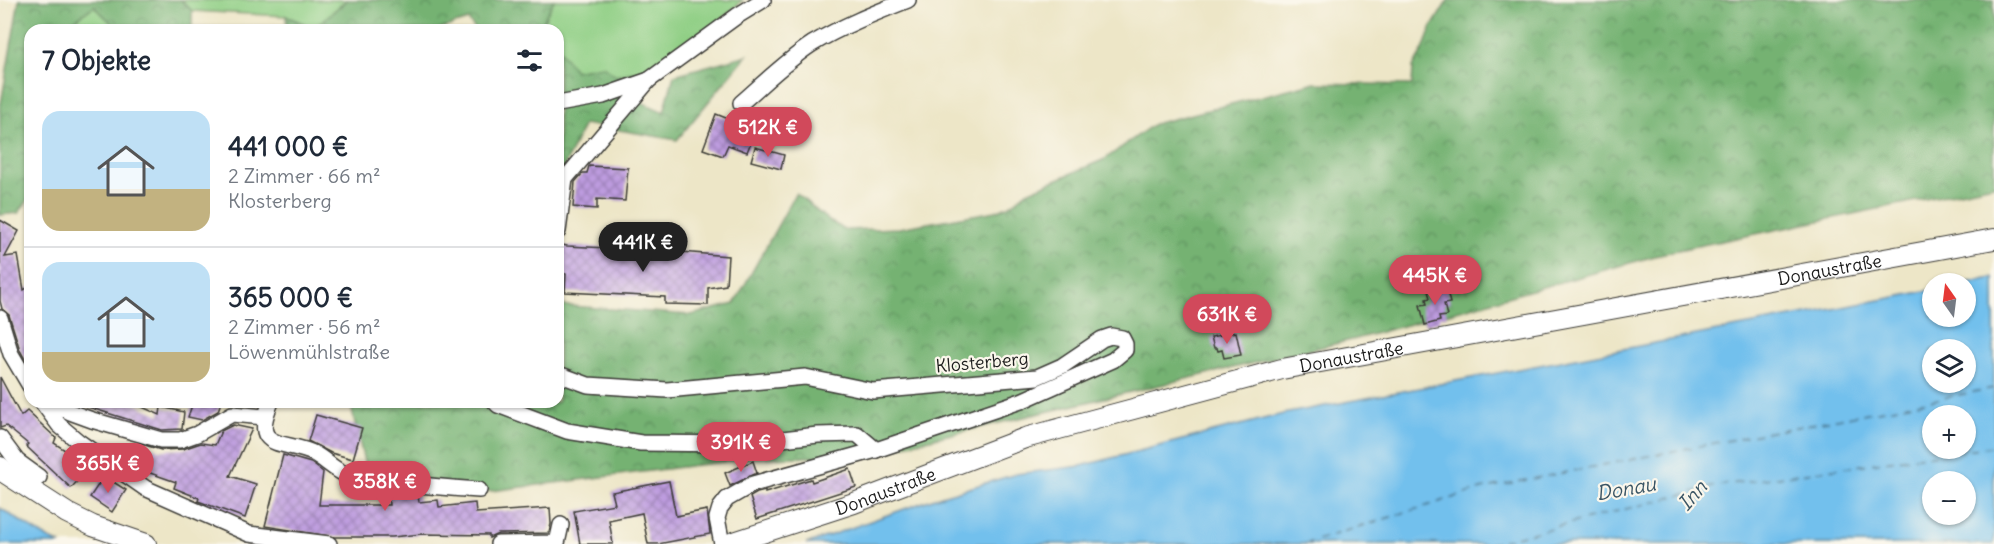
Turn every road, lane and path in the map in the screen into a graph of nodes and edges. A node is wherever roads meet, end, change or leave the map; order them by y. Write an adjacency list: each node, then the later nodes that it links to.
1 (763, 0): 3 (street)
2 (908, 0): 5 (street)
3 (649, 80): 4 (street); 6 (street)
4 (564, 103)
5 (741, 103)
6 (564, 186)
7 (1994, 239): 27 (main road, Donaustraße)
8 (0, 318): 9 (street)
9 (24, 376)
10 (564, 376): 18 (street, Klosterberg)
11 (46, 408): 24 (street)
12 (63, 408): 13 (street)
13 (234, 408): 16 (street)
14 (268, 408): 16 (street)
15 (506, 408): 18 (street)
16 (264, 417): 21 (street)
17 (0, 438): 20 (street)
18 (876, 450): 26 (street, Klosterberg)
19 (2, 474): 23 (main road)
20 (39, 477)
21 (479, 490)
22 (561, 525): 25 (street)
23 (146, 544)
24 (328, 544)
25 (498, 544)
26 (722, 544)
27 (728, 544)

